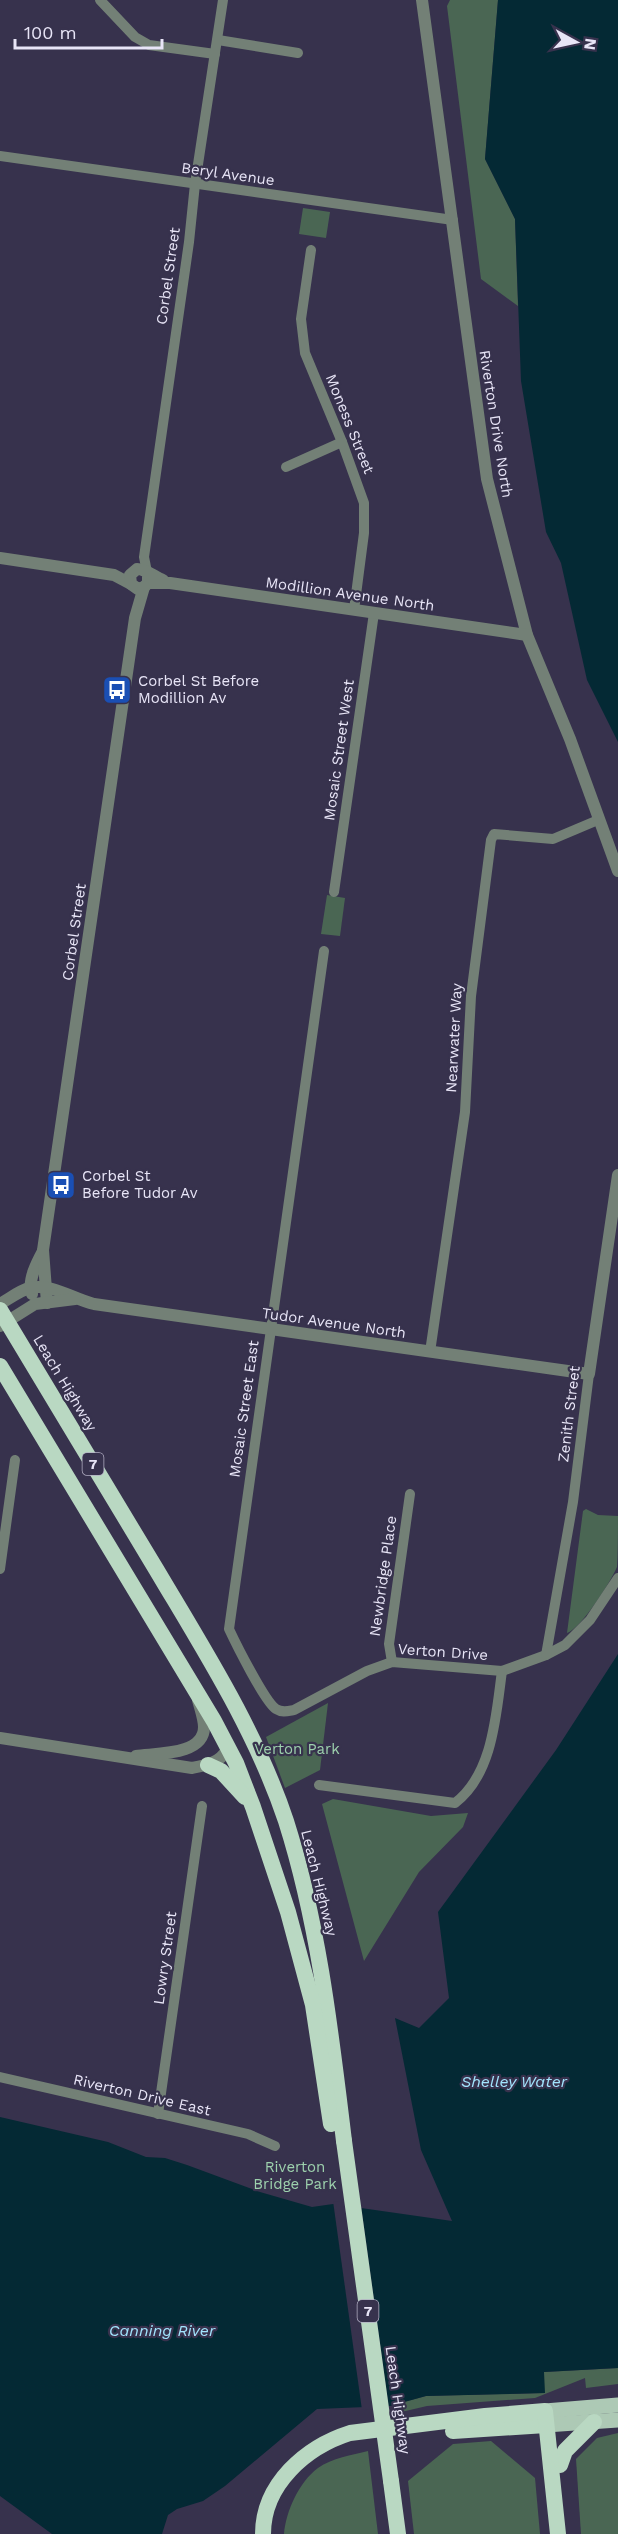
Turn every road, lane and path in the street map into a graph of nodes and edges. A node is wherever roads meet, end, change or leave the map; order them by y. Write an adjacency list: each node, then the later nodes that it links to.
1 (100, 0): 6 (street)
2 (224, 0): 4 (street, Corbel Street)
3 (422, 0): 9 (street, Riverton Drive North)
4 (218, 40): 5 (street); 6 (street, Corbel Street)
5 (298, 53)
6 (215, 54): 8 (street, Corbel Street)
7 (0, 156): 8 (street, Beryl Avenue)
8 (195, 184): 9 (street, Beryl Avenue); 14 (street, Corbel Street)
9 (453, 220): 17 (street, Riverton Drive North)
10 (311, 250): 11 (street, Moness Street)
11 (342, 442): 12 (street); 15 (street, Moness Street)
12 (286, 468)
13 (0, 558): 14 (street, Modillion Avenue North)
14 (140, 579): 15 (street, Modillion Avenue North); 23 (street, Corbel Street)
15 (354, 610): 16 (street, Modillion Avenue North)
16 (374, 613): 17 (street, Modillion Avenue North); 20 (street, Mosaic Street West)
17 (527, 634): 18 (street, Riverton Drive North)
18 (598, 820): 19 (street, Riverton Drive North); 31 (street, Nearwater Way)
19 (618, 871)
20 (334, 892)
21 (324, 951): 30 (street, Mosaic Street East)
22 (618, 1175): 33 (street, Zenith Street)
23 (43, 1250): 24 (street, Corbel Street); 25 (street, Corbel Street)
24 (30, 1288): 25 (street, Tudor Avenue North); 27 (street); 28 (street)
25 (48, 1289): 26 (street, Tudor Avenue North); 27 (street, Corbel Street)
26 (75, 1299): 27 (street, Tudor Avenue North); 30 (street, Tudor Avenue North)
27 (41, 1303): 29 (street, Tudor Avenue North)
28 (0, 1304)
29 (2, 1319): 42 (highway, Leach Highway / 7)
30 (270, 1329): 31 (street, Tudor Avenue North); 43 (street, Mosaic Street East)
31 (430, 1352): 33 (street, Tudor Avenue North)
32 (0, 1366): 41 (highway, Leach Highway / 7)
33 (589, 1374): 38 (street, Zenith Street)
34 (15, 1460): 36 (street)
35 (410, 1494): 39 (street, Newbridge Place)
36 (0, 1569)
37 (618, 1578): 38 (street)
38 (546, 1655): 40 (street)
39 (392, 1662): 40 (street, Verton Drive); 43 (street, Verton Drive)
40 (502, 1671): 48 (street)
41 (196, 1693): 45 (highway, Leach Highway / 7); 46 (street)
42 (235, 1706): 45 (highway); 53 (highway, Leach Highway / 7)
43 (284, 1712)
44 (0, 1738): 46 (street)
45 (228, 1749): 47 (street); 50 (highway, Leach Highway / 7)
46 (126, 1757): 47 (street)
47 (208, 1765): 50 (highway)
48 (319, 1785)
49 (202, 1806): 52 (street, Lowry Street)
50 (253, 1807): 53 (highway, Leach Highway / 7)
51 (0, 2077): 52 (street, Riverton Drive East)
52 (158, 2114): 54 (street, Riverton Drive East)
53 (339, 2142): 60 (highway, Leach Highway / 7, bridge)
54 (275, 2146)
55 (618, 2404): 56 (main road)
56 (551, 2418): 58 (main road); 59 (highway); 61 (highway); 62 (highway); 65 (highway)
57 (618, 2420): 58 (main road)
58 (594, 2422): 59 (highway)
59 (560, 2465): 66 (highway)
60 (386, 2481): 63 (highway, Leach Highway / 7); 64 (highway, Leach Highway / 7)
61 (263, 2534)
62 (272, 2534)
63 (387, 2534)
64 (398, 2534)
65 (558, 2534)
66 (567, 2534)

